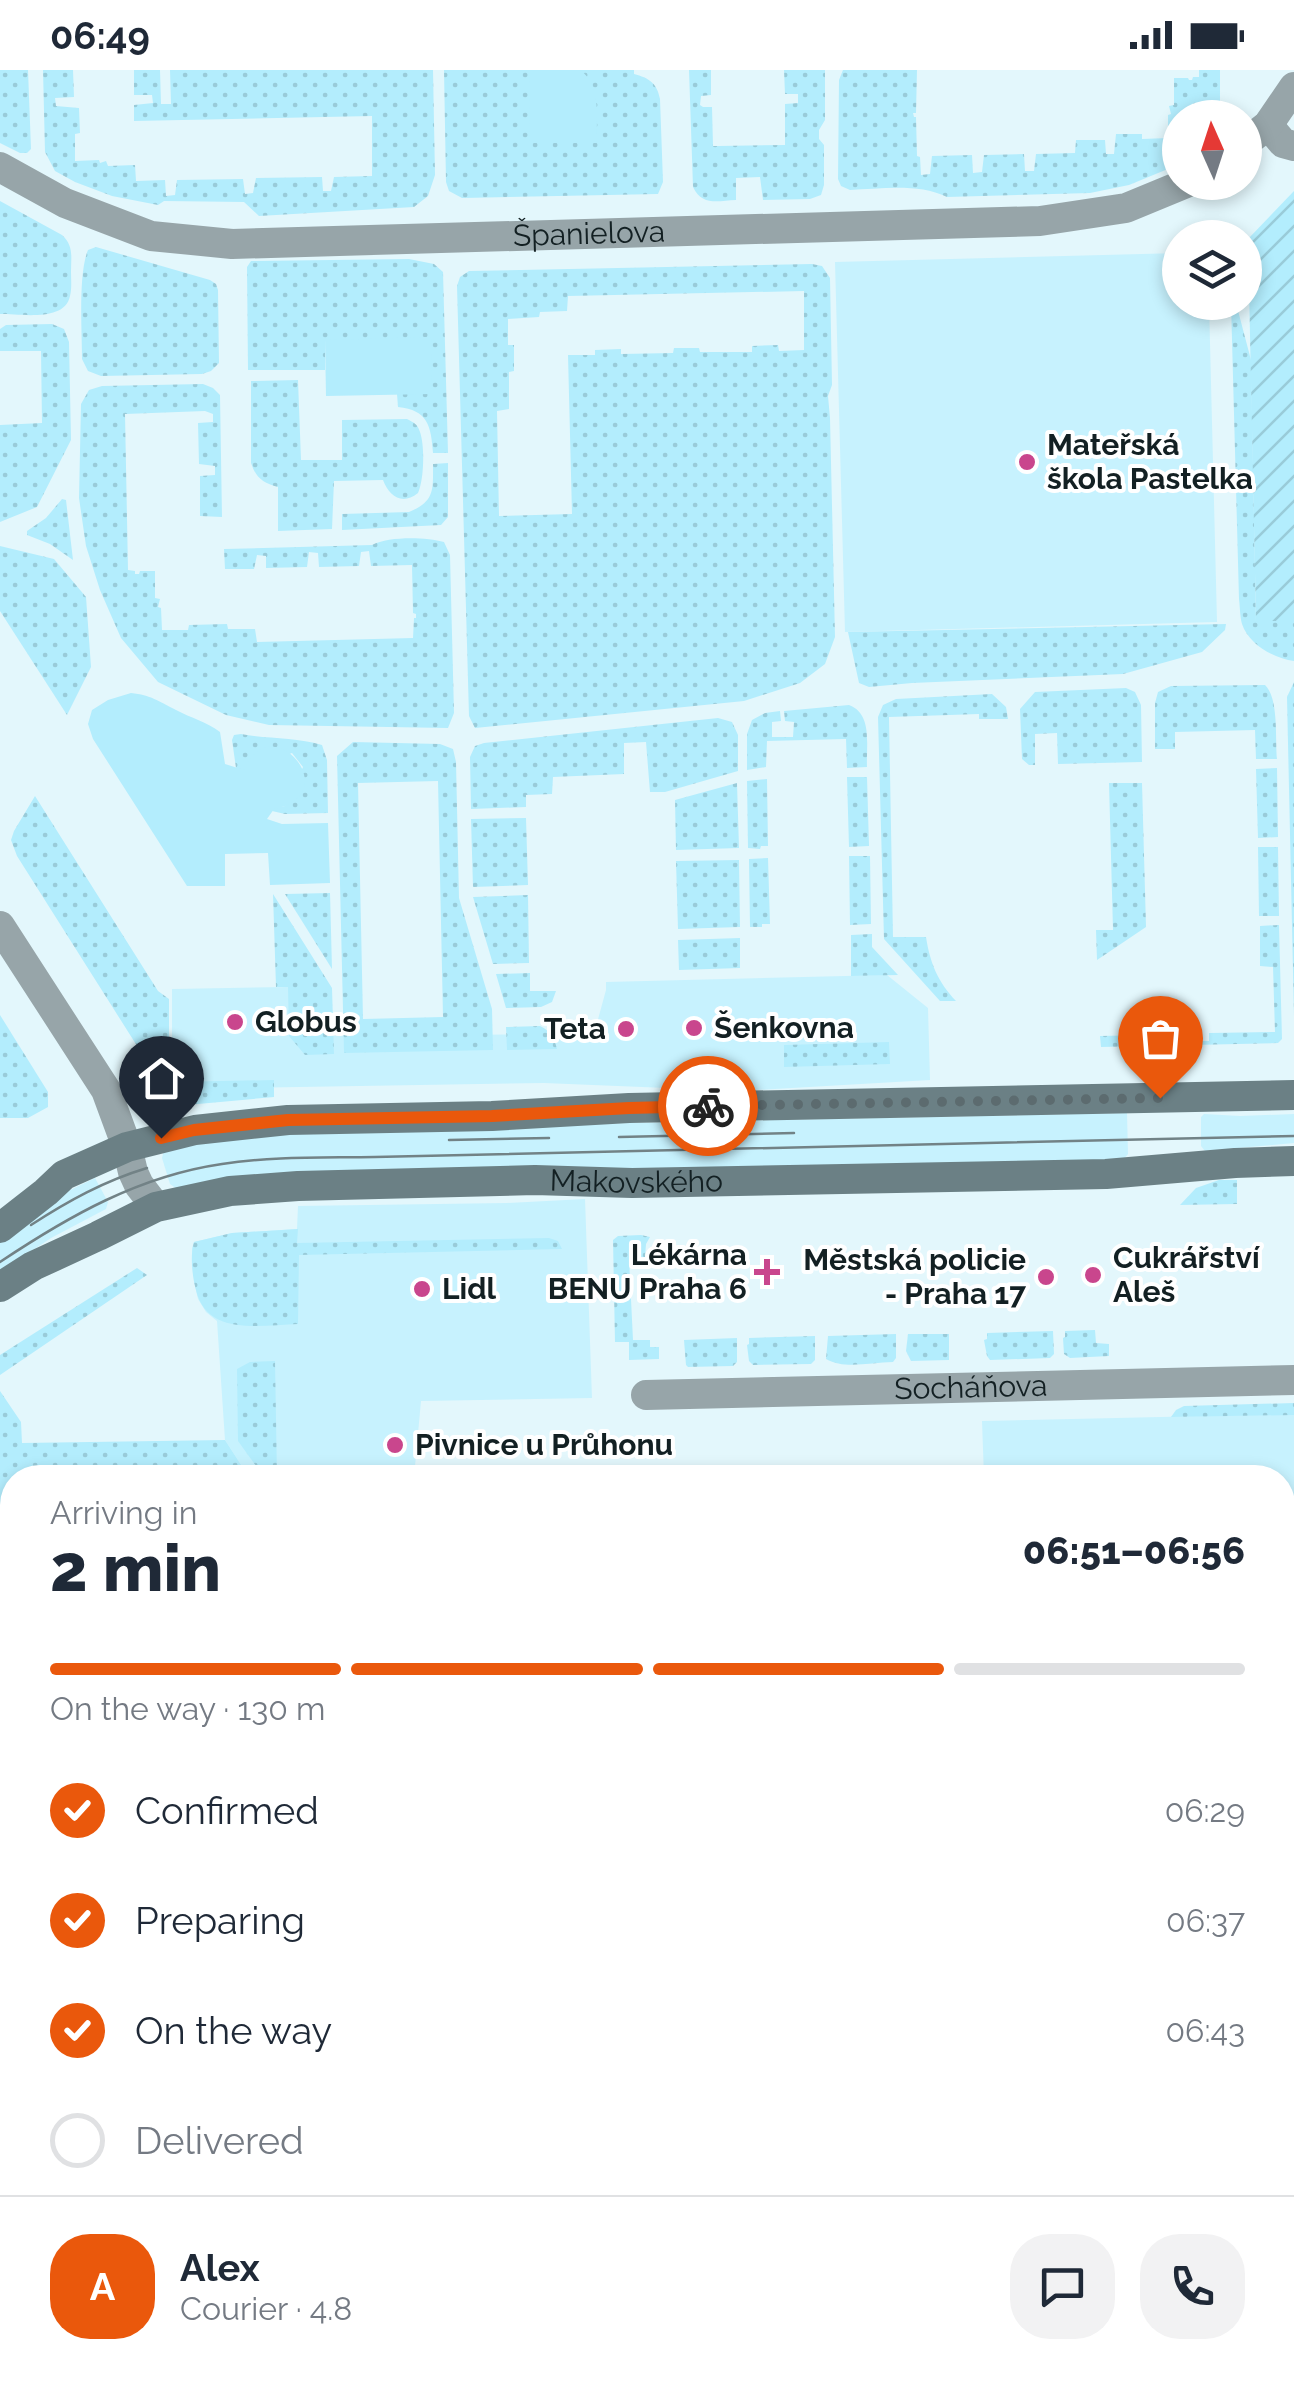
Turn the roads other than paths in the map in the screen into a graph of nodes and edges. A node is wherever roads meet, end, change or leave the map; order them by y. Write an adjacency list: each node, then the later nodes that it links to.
1 (1294, 87): 2 (street)
2 (1262, 127)
3 (1262, 136): 4 (street)
4 (1294, 146)
5 (0, 167): 6 (street, Španielova)
6 (1162, 193)
7 (0, 926): 9 (street)
8 (1294, 1095): 9 (street)
9 (127, 1148): 11 (street); 12 (street)
10 (1294, 1160): 11 (street, Makovského)
11 (156, 1206): 13 (street, Makovského)
12 (0, 1228)
13 (0, 1287)
14 (1294, 1380): 15 (street, Socháňova)
15 (646, 1395)

